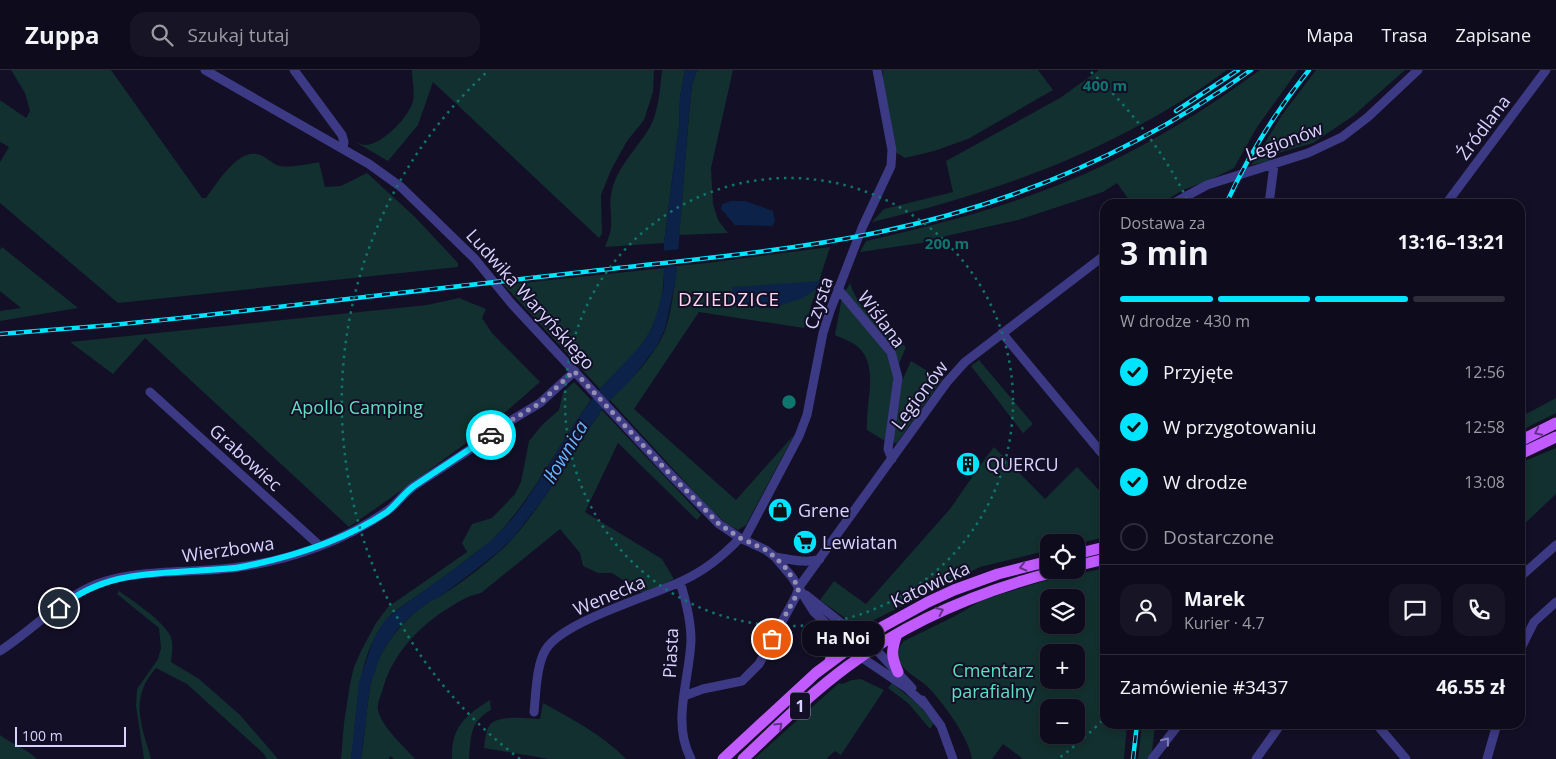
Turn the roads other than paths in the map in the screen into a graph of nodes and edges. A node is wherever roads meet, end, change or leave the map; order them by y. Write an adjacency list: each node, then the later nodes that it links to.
1 (205, 70): 6 (street, Ludwika Waryńskiego)
2 (294, 70): 6 (street)
3 (877, 70): 12 (street, Czysta)
4 (1418, 70): 7 (street, Legionów)
5 (1546, 70): 10 (street, Źródlana)
6 (342, 148): 14 (street, Ludwika Waryńskiego)
7 (1274, 165): 8 (street, Legionów); 9 (street)
8 (1181, 199)
9 (1269, 199)
10 (1450, 199)
11 (1100, 258): 13 (street, Legionów)
12 (838, 289): 21 (street, Wiślana); 22 (street, Czysta)
13 (1002, 334): 19 (street); 21 (street, Legionów)
14 (574, 371): 22 (street, Ludwika Waryńskiego); 24 (street, Wierzbowa)
15 (150, 392): 24 (street, Grabowiec)
16 (1556, 423): 18 (main road, one-way to 18)
17 (1556, 437): 20 (main road)
18 (1525, 438)
19 (1100, 450)
20 (1525, 452)
21 (892, 459): 28 (street, Legionów)
22 (742, 539): 27 (street, Ludwika Waryńskiego); 34 (street, Wenecka)
23 (1556, 545): 32 (street)
24 (320, 546): 43 (street, Wierzbowa)
25 (1100, 548): 26 (main road)
26 (1085, 552)
27 (775, 557): 28 (street); 35 (street, Ludwika Waryńskiego)
28 (820, 559): 35 (street, Legionów)
29 (1100, 561): 31 (main road)
30 (1040, 562): 39 (main road, Katowicka / 1, one-way to 39)
31 (1085, 564)
32 (1525, 573)
33 (1040, 576): 38 (main road, Katowicka / 1, one-way to 33)
34 (680, 582): 47 (street, Piasta); 49 (street, Wenecka)
35 (801, 589): 37 (street); 39 (street); 47 (street, Piasta)
36 (1556, 602): 40 (street)
37 (833, 630): 41 (street); 45 (main road)
38 (897, 634): 42 (main road, Katowicka / 1); 46 (main road)
39 (865, 638): 41 (main road, Katowicka / 1); 42 (street)
40 (1525, 640)
41 (851, 647): 44 (street); 45 (main road, Katowicka / 1)
42 (875, 647): 44 (main road, Katowicka / 1); 46 (street)
43 (0, 651)
44 (860, 657): 48 (street); 56 (main road, Katowicka / 1, one-way to 44)
45 (829, 663): 55 (main road, Katowicka / 1)
46 (898, 672): 48 (street)
47 (684, 696): 54 (street, Piasta)
48 (926, 705): 57 (street)
49 (534, 712)
50 (1175, 729): 58 (street, one-way to 50)
51 (1277, 729): 59 (street)
52 (1381, 729): 60 (street)
53 (1496, 729): 61 (street)
54 (691, 759)
55 (723, 759)
56 (743, 759)
57 (953, 759)
58 (1152, 759)
59 (1256, 759)
60 (1406, 759)
61 (1487, 759)

